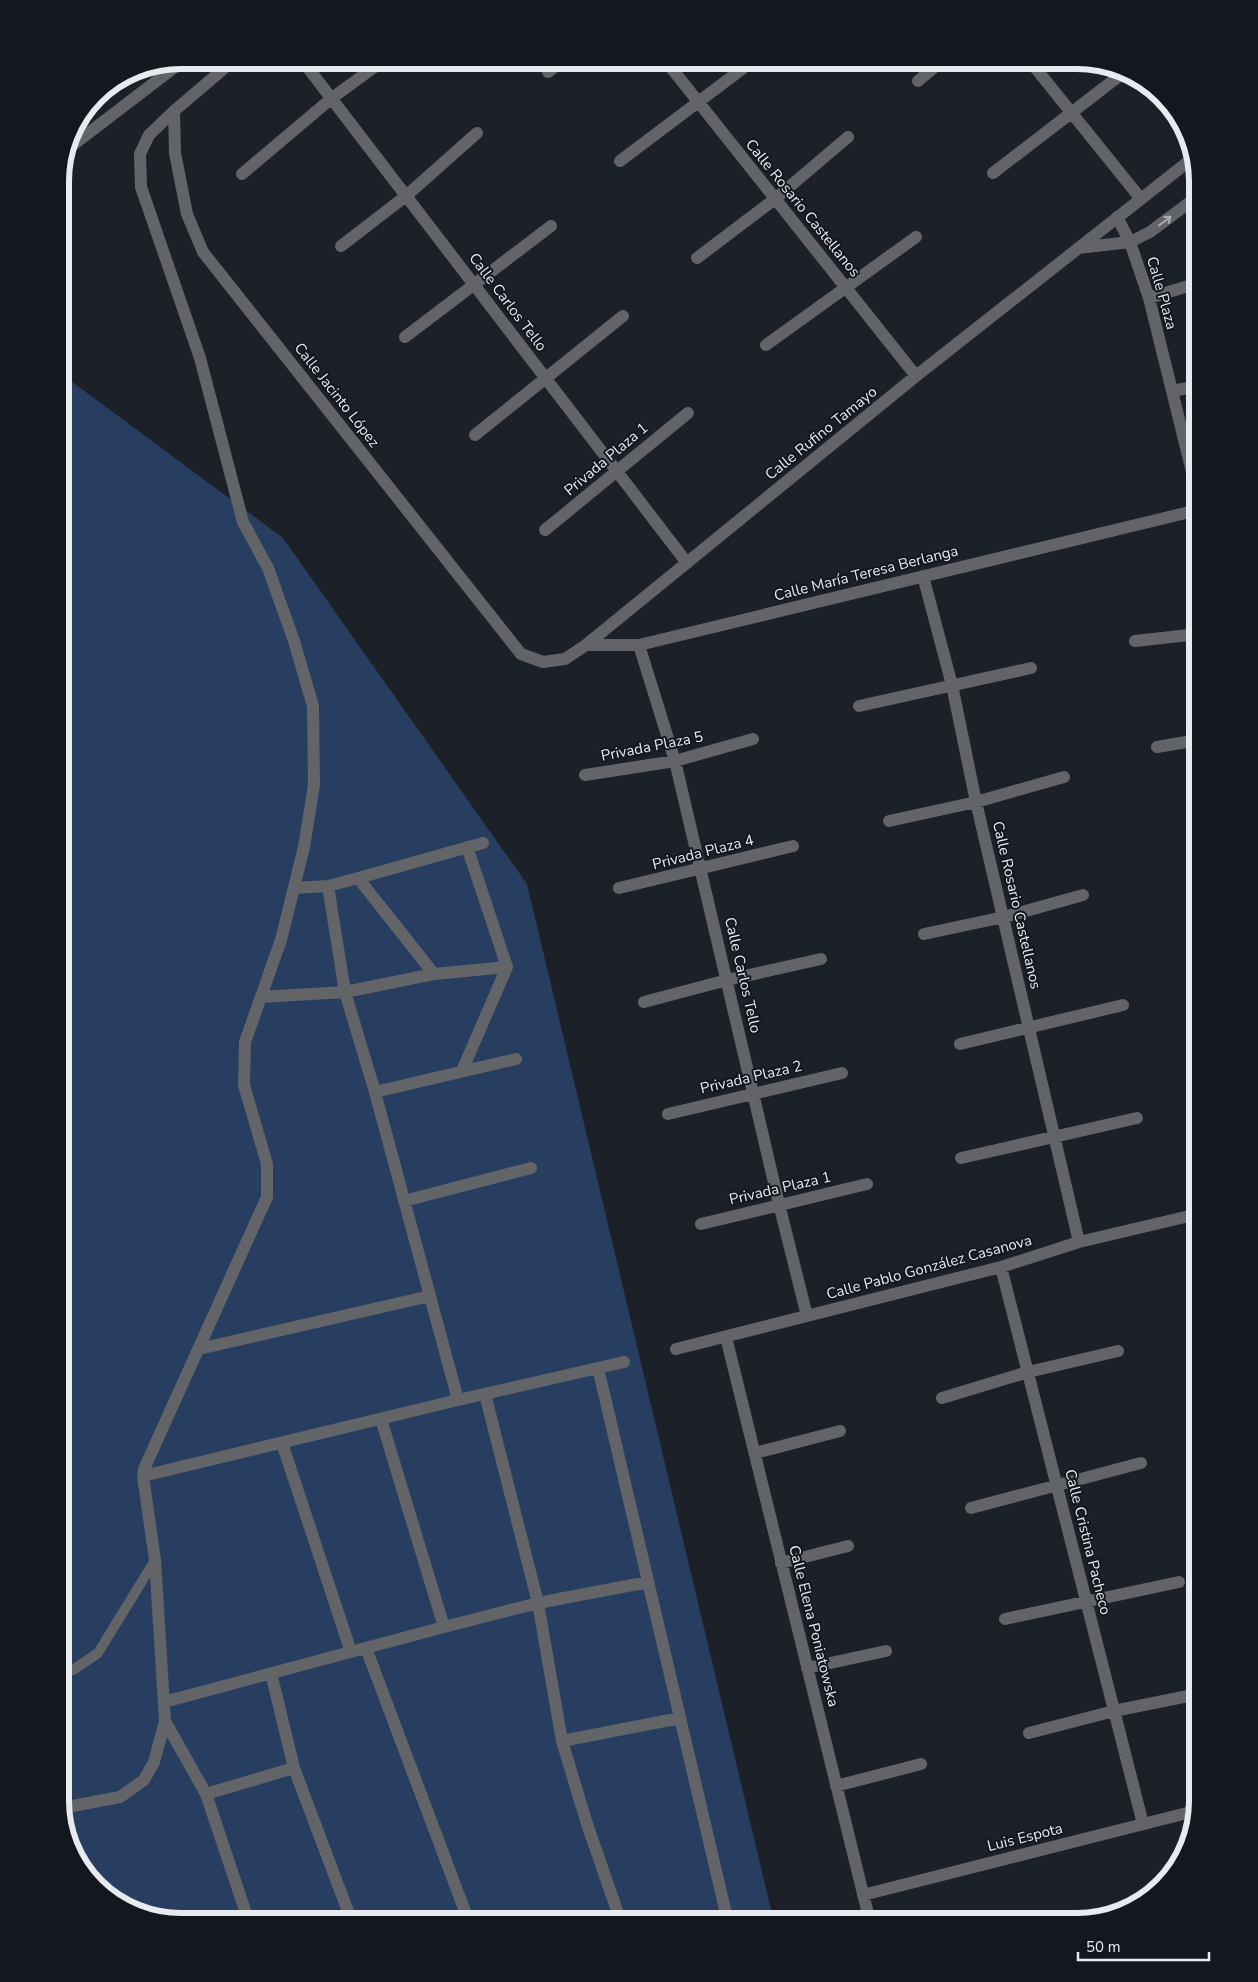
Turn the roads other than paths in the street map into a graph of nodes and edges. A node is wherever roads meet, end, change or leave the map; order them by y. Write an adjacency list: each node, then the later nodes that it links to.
1 (223, 69): 15 (street)
2 (309, 69): 13 (street, Calle Carlos Tello)
3 (372, 69): 13 (street)
4 (552, 69): 10 (street)
5 (672, 69): 14 (street, Calle Rosario Castellanos)
6 (742, 69): 14 (street)
7 (932, 69): 12 (street)
8 (1036, 69): 16 (street)
9 (171, 70): 19 (street)
10 (548, 72)
11 (1118, 77): 16 (street)
12 (918, 81)
13 (332, 98): 23 (street); 24 (street, Calle Carlos Tello)
14 (699, 103): 20 (street); 25 (street, Calle Rosario Castellanos)
15 (174, 111): 56 (street, Calle Jacinto López); 75 (street)
16 (1072, 114): 22 (street); 26 (street)
17 (477, 133): 24 (street)
18 (848, 137): 25 (street)
19 (76, 143)
20 (620, 161)
21 (1187, 163): 26 (street, Calle Rufino Tamayo)
22 (993, 173)
23 (242, 174)
24 (406, 196): 32 (street); 35 (street, Calle Carlos Tello)
25 (775, 199): 34 (street); 37 (street, Calle Rosario Castellanos)
26 (1141, 199): 28 (street, Calle Rufino Tamayo)
27 (1189, 203): 31 (street, one-way to 27)
28 (1117, 217): 31 (street, Calle Plaza); 33 (street, Calle Rufino Tamayo)
29 (551, 226): 35 (street)
30 (916, 238): 37 (street)
31 (1130, 242): 33 (street); 38 (street, Calle Plaza)
32 (341, 246)
33 (1078, 248): 42 (street, Calle Rufino Tamayo)
34 (697, 258)
35 (475, 286): 40 (street); 43 (street, Calle Carlos Tello)
36 (1189, 286): 38 (street)
37 (846, 288): 41 (street); 42 (street, Calle Rosario Castellanos)
38 (1149, 298): 45 (street, Calle Plaza)
39 (623, 316): 43 (street)
40 (405, 337)
41 (766, 345)
42 (916, 376): 52 (street, Calle Rufino Tamayo)
43 (546, 378): 47 (street); 49 (street, Calle Carlos Tello)
44 (1189, 388): 45 (street)
45 (1172, 391): 48 (street, Calle Plaza)
46 (688, 413): 49 (street, Privada Plaza 1)
47 (475, 435)
48 (1189, 460)
49 (617, 471): 51 (street, Privada Plaza 1); 52 (street, Calle Carlos Tello)
50 (1189, 512): 53 (street, Calle María Teresa Berlanga)
51 (545, 530)
52 (687, 563): 56 (street, Calle Rufino Tamayo)
53 (923, 576): 57 (street, Calle María Teresa Berlanga); 59 (street, Calle Rosario Castellanos)
54 (1189, 635): 55 (street)
55 (1135, 641)
56 (586, 645): 57 (street, Calle María Teresa Berlanga)
57 (639, 645): 64 (street, Calle Carlos Tello)
58 (1031, 668): 59 (street)
59 (952, 685): 60 (street); 67 (street, Calle Rosario Castellanos)
60 (859, 706)
61 (753, 739): 64 (street, Privada Plaza 5)
62 (1189, 741): 63 (street)
63 (1157, 746)
64 (675, 761): 65 (street, Privada Plaza 5); 72 (street, Calle Carlos Tello)
65 (585, 776)
66 (1064, 777): 67 (street)
67 (976, 802): 68 (street); 78 (street, Calle Rosario Castellanos)
68 (889, 821)
69 (483, 843): 71 (street)
70 (793, 846): 72 (street, Privada Plaza 4)
71 (467, 847): 73 (street); 81 (street)
72 (702, 870): 76 (street, Privada Plaza 4); 83 (street, Calle Carlos Tello)
73 (358, 878): 74 (street); 82 (street)
74 (328, 886): 75 (street); 84 (street)
75 (294, 888): 85 (street)
76 (619, 888)
77 (1083, 895): 78 (street)
78 (1004, 917): 79 (street); 88 (street, Calle Rosario Castellanos)
79 (924, 934)
80 (821, 959): 83 (street)
81 (507, 967): 82 (street); 91 (street)
82 (434, 974): 84 (street)
83 (727, 980): 86 (street); 94 (street, Calle Carlos Tello)
84 (344, 992): 85 (street); 93 (street)
85 (261, 997): 110 (street)
86 (644, 1002)
87 (1123, 1005): 88 (street)
88 (1030, 1028): 89 (street); 97 (street, Calle Rosario Castellanos)
89 (960, 1044)
90 (516, 1060): 91 (street)
91 (462, 1072): 93 (street)
92 (842, 1073): 94 (street, Privada Plaza 2)
93 (375, 1092): 101 (street)
94 (754, 1093): 95 (street, Privada Plaza 2); 102 (street, Calle Carlos Tello)
95 (668, 1114)
96 (1137, 1118): 97 (street)
97 (1055, 1136): 98 (street); 105 (street, Calle Rosario Castellanos)
98 (960, 1158)
99 (531, 1168): 101 (street)
100 (867, 1184): 102 (street, Privada Plaza 1)
101 (404, 1201): 107 (street)
102 (779, 1204): 104 (street, Privada Plaza 1); 108 (street, Calle Carlos Tello)
103 (1189, 1216): 105 (street, Calle Pablo González Casanova)
104 (701, 1224)
105 (1079, 1242): 106 (street, Calle Pablo González Casanova)
106 (1002, 1267): 108 (street, Calle Pablo González Casanova); 115 (street, Calle Cristina Pacheco)
107 (430, 1296): 110 (street); 118 (street)
108 (807, 1316): 109 (street, Calle Pablo González Casanova)
109 (726, 1337): 111 (street, Calle Pablo González Casanova); 122 (street, Calle Elena Poniatowska)
110 (199, 1349): 124 (street)
111 (676, 1349)
112 (1118, 1351): 115 (street)
113 (624, 1362): 114 (street)
114 (598, 1368): 116 (street); 130 (street)
115 (1028, 1372): 117 (street); 125 (street, Calle Cristina Pacheco)
116 (485, 1394): 118 (street); 133 (street)
117 (942, 1398)
118 (458, 1400): 119 (street)
119 (381, 1418): 121 (street); 135 (street)
120 (840, 1431): 122 (street)
121 (282, 1443): 124 (street); 138 (street)
122 (754, 1453): 129 (street, Calle Elena Poniatowska)
123 (1141, 1463): 125 (street)
124 (143, 1476): 128 (street)
125 (1057, 1486): 126 (street); 132 (street, Calle Cristina Pacheco)
126 (972, 1508)
127 (848, 1546): 129 (street)
128 (155, 1560): 140 (lane); 143 (street)
129 (781, 1563): 139 (street, Calle Elena Poniatowska)
130 (648, 1582): 133 (street); 145 (street)
131 (1180, 1582): 132 (street)
132 (1086, 1602): 134 (street); 144 (street, Calle Cristina Pacheco)
133 (538, 1603): 135 (street); 148 (street)
134 (1005, 1619)
135 (444, 1627): 136 (street)
136 (366, 1648): 138 (street); 159 (street)
137 (886, 1651): 139 (street)
138 (351, 1652): 141 (street)
139 (807, 1668): 151 (street, Calle Elena Poniatowska)
140 (69, 1671)
141 (271, 1673): 143 (street); 150 (street)
142 (1189, 1696): 144 (street)
143 (164, 1702): 146 (street)
144 (1114, 1711): 147 (street); 155 (street, Calle Cristina Pacheco)
145 (680, 1718): 148 (street); 161 (street)
146 (165, 1721): 152 (street); 153 (street)
147 (1029, 1734)
148 (562, 1741): 160 (street)
149 (921, 1764): 151 (street)
150 (294, 1768): 152 (street); 158 (street)
151 (836, 1786): 156 (street, Calle Elena Poniatowska)
152 (206, 1794): 157 (street)
153 (69, 1807)
154 (1188, 1813): 155 (street, Luis Espota)
155 (1143, 1824): 156 (street, Luis Espota)
156 (863, 1895): 162 (street, Calle Elena Poniatowska)
157 (246, 1913)
158 (349, 1913)
159 (466, 1913)
160 (618, 1913)
161 (726, 1913)
162 (868, 1913)

